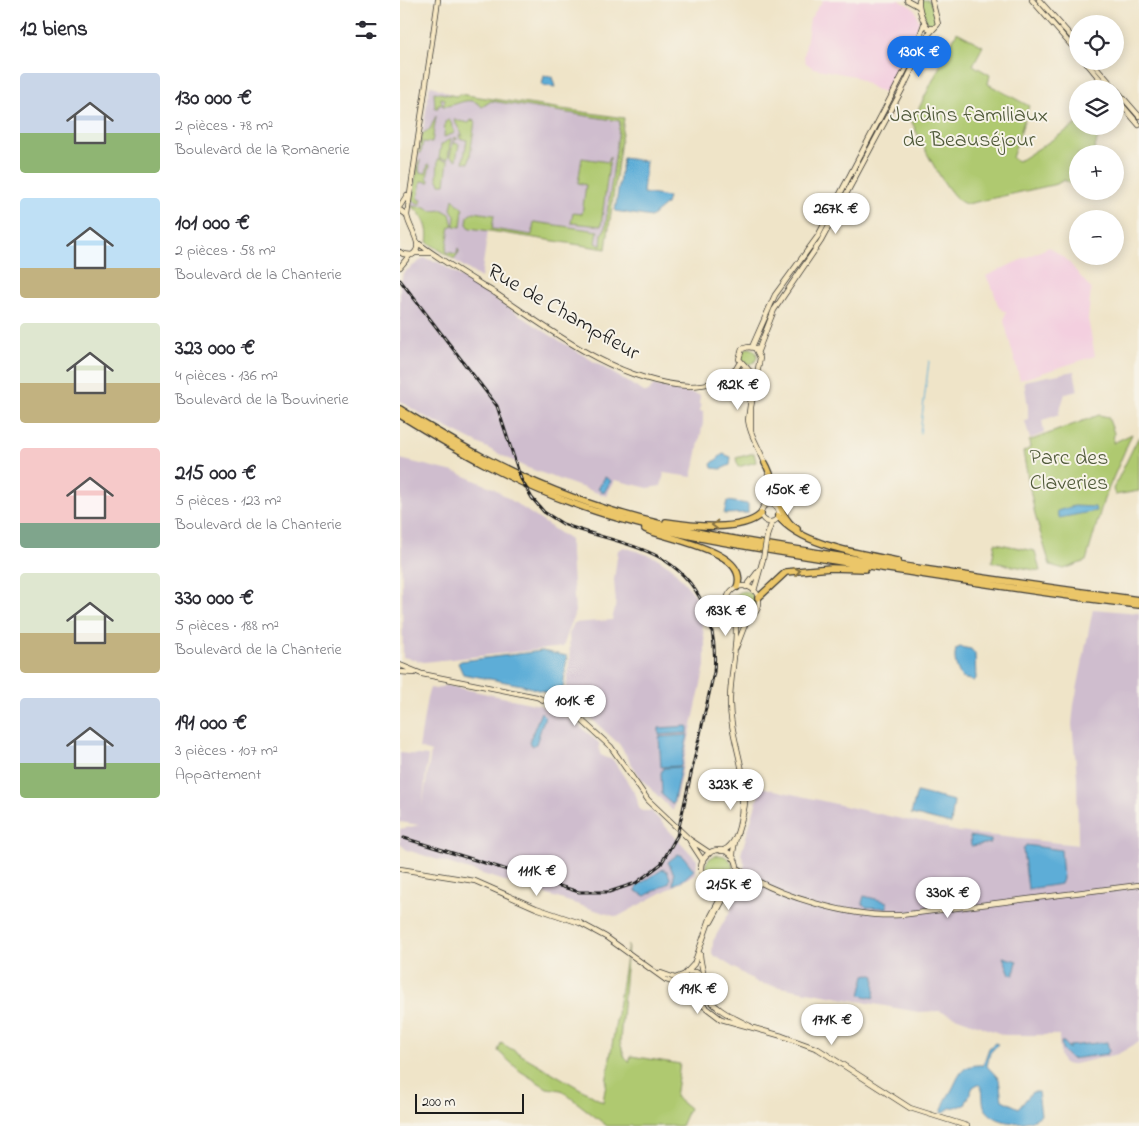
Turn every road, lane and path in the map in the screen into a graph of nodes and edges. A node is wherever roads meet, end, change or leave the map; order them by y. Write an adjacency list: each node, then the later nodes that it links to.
1 (438, 0): 19 (street)
2 (907, 0): 7 (street)
3 (919, 0): 7 (street)
4 (933, 0): 9 (street)
5 (1032, 0): 10 (street)
6 (1039, 0): 10 (street)
7 (918, 6): 8 (street)
8 (924, 24): 9 (street); 29 (street)
9 (934, 28): 30 (street)
10 (1061, 30): 11 (street); 12 (street)
11 (1069, 37)
12 (1069, 41)
13 (1092, 70): 15 (street)
14 (1099, 70): 17 (street)
15 (1101, 80)
16 (1124, 108): 18 (street)
17 (1139, 116)
18 (1139, 125)
19 (409, 191): 20 (street); 22 (street)
20 (400, 206)
21 (400, 210): 22 (street)
22 (407, 215): 23 (street)
23 (418, 243): 25 (street); 26 (street, Rue de Champfleur)
24 (400, 252): 27 (street)
25 (415, 253): 26 (street); 27 (street)
26 (434, 254): 34 (street, Rue de Champfleur)
27 (408, 256): 28 (street)
28 (400, 267)
29 (752, 347): 30 (street); 31 (street)
30 (758, 352): 32 (street)
31 (740, 362): 33 (street); 34 (street, Rue de Champfleur)
32 (757, 364): 33 (street); 37 (street)
33 (747, 368): 34 (street, Rue de Champfleur); 37 (street)
34 (711, 383)
35 (400, 409): 45 (highway)
36 (400, 415): 45 (highway)
37 (751, 431): 38 (street)
38 (765, 463): 39 (street); 48 (highway)
39 (772, 497): 40 (street); 41 (street)
40 (767, 505): 41 (street); 42 (street)
41 (775, 506): 43 (street)
42 (761, 514): 44 (street); 45 (highway, one-way to 45)
43 (778, 516): 46 (street); 48 (highway)
44 (765, 521): 46 (street); 47 (street)
45 (639, 522): 50 (highway); 51 (highway); 53 (highway)
46 (772, 522): 47 (street)
47 (767, 534): 49 (street, bridge)
48 (809, 537): 51 (highway)
49 (761, 567): 52 (street); 54 (street)
50 (894, 570): 55 (highway, one-way to 50); 57 (highway)
51 (944, 572): 56 (highway)
52 (746, 587): 53 (street); 54 (street)
53 (737, 588): 58 (street)
54 (754, 591): 55 (street)
55 (758, 598): 59 (street)
56 (1139, 600)
57 (1139, 605)
58 (734, 615): 59 (street); 60 (street)
59 (748, 617): 60 (street)
60 (733, 657): 64 (street)
61 (400, 665): 63 (street)
62 (400, 672): 63 (street)
63 (422, 674): 65 (street)
64 (742, 777): 66 (street); 68 (street)
65 (689, 839): 67 (street); 69 (street)
66 (721, 851): 67 (street); 68 (street)
67 (710, 853): 69 (street)
68 (733, 858): 70 (street)
69 (703, 861): 76 (street)
70 (736, 868): 72 (street); 73 (street)
71 (400, 870): 79 (street)
72 (733, 880): 73 (street); 74 (street)
73 (763, 884): 75 (street)
74 (726, 885): 76 (street); 77 (street)
75 (1139, 885)
76 (716, 886): 77 (street)
77 (707, 927): 78 (street)
78 (700, 951): 80 (street); 82 (street)
79 (656, 972): 81 (street); 83 (street)
80 (688, 972): 81 (street); 82 (street)
81 (683, 976): 83 (street)
82 (702, 976): 84 (street)
83 (680, 985): 85 (street)
84 (704, 990): 85 (street); 86 (street)
85 (692, 997): 86 (street)
86 (756, 1028): 87 (street)
87 (967, 1126)

